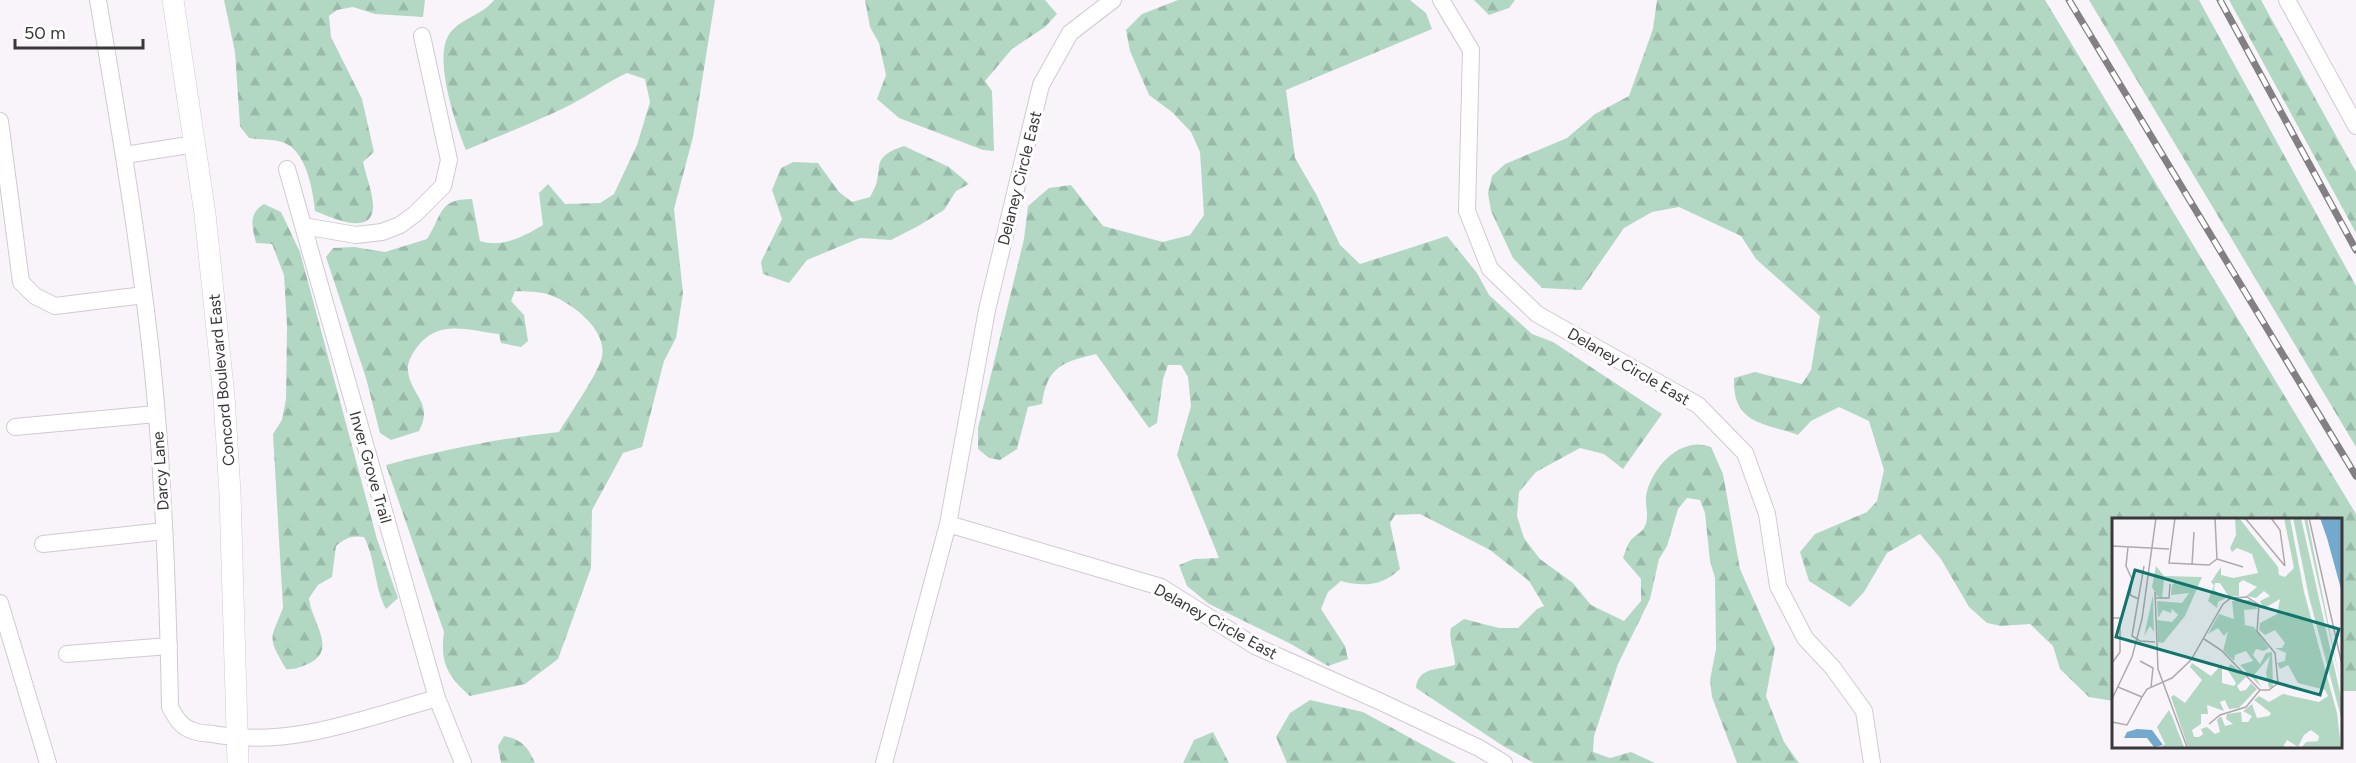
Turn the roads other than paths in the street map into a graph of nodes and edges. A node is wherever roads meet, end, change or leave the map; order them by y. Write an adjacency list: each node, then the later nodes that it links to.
1 (98, 0): 10 (street, Darcy Lane)
2 (173, 0): 9 (main road, Concord Boulevard East)
3 (1113, 0): 16 (street, Delaney Circle East)
4 (1441, 0): 29 (street, Delaney Circle East)
5 (2287, 0): 8 (street)
6 (422, 36): 12 (street)
7 (0, 121): 13 (street)
8 (2356, 126)
9 (195, 144): 10 (street); 23 (main road, Concord Boulevard East)
10 (125, 155): 13 (street, Darcy Lane)
11 (287, 169): 12 (street, Inver Grove Trail)
12 (303, 226): 22 (street, Inver Grove Trail)
13 (144, 295): 14 (street, Darcy Lane)
14 (156, 414): 15 (street); 17 (street, Darcy Lane)
15 (15, 427)
16 (948, 524): 27 (street, Delaney Circle East); 28 (street, Delaney Circle East)
17 (164, 531): 18 (street); 20 (street, Darcy Lane)
18 (43, 544)
19 (0, 603): 24 (street)
20 (169, 646): 21 (street); 23 (street, Darcy Lane)
21 (67, 654)
22 (437, 698): 23 (street, Darcy Lane); 26 (street, Inver Grove Trail)
23 (239, 738): 25 (main road, Concord Boulevard East)
24 (48, 763)
25 (238, 763)
26 (463, 763)
27 (884, 763)
28 (1504, 763)
29 (1872, 763)

